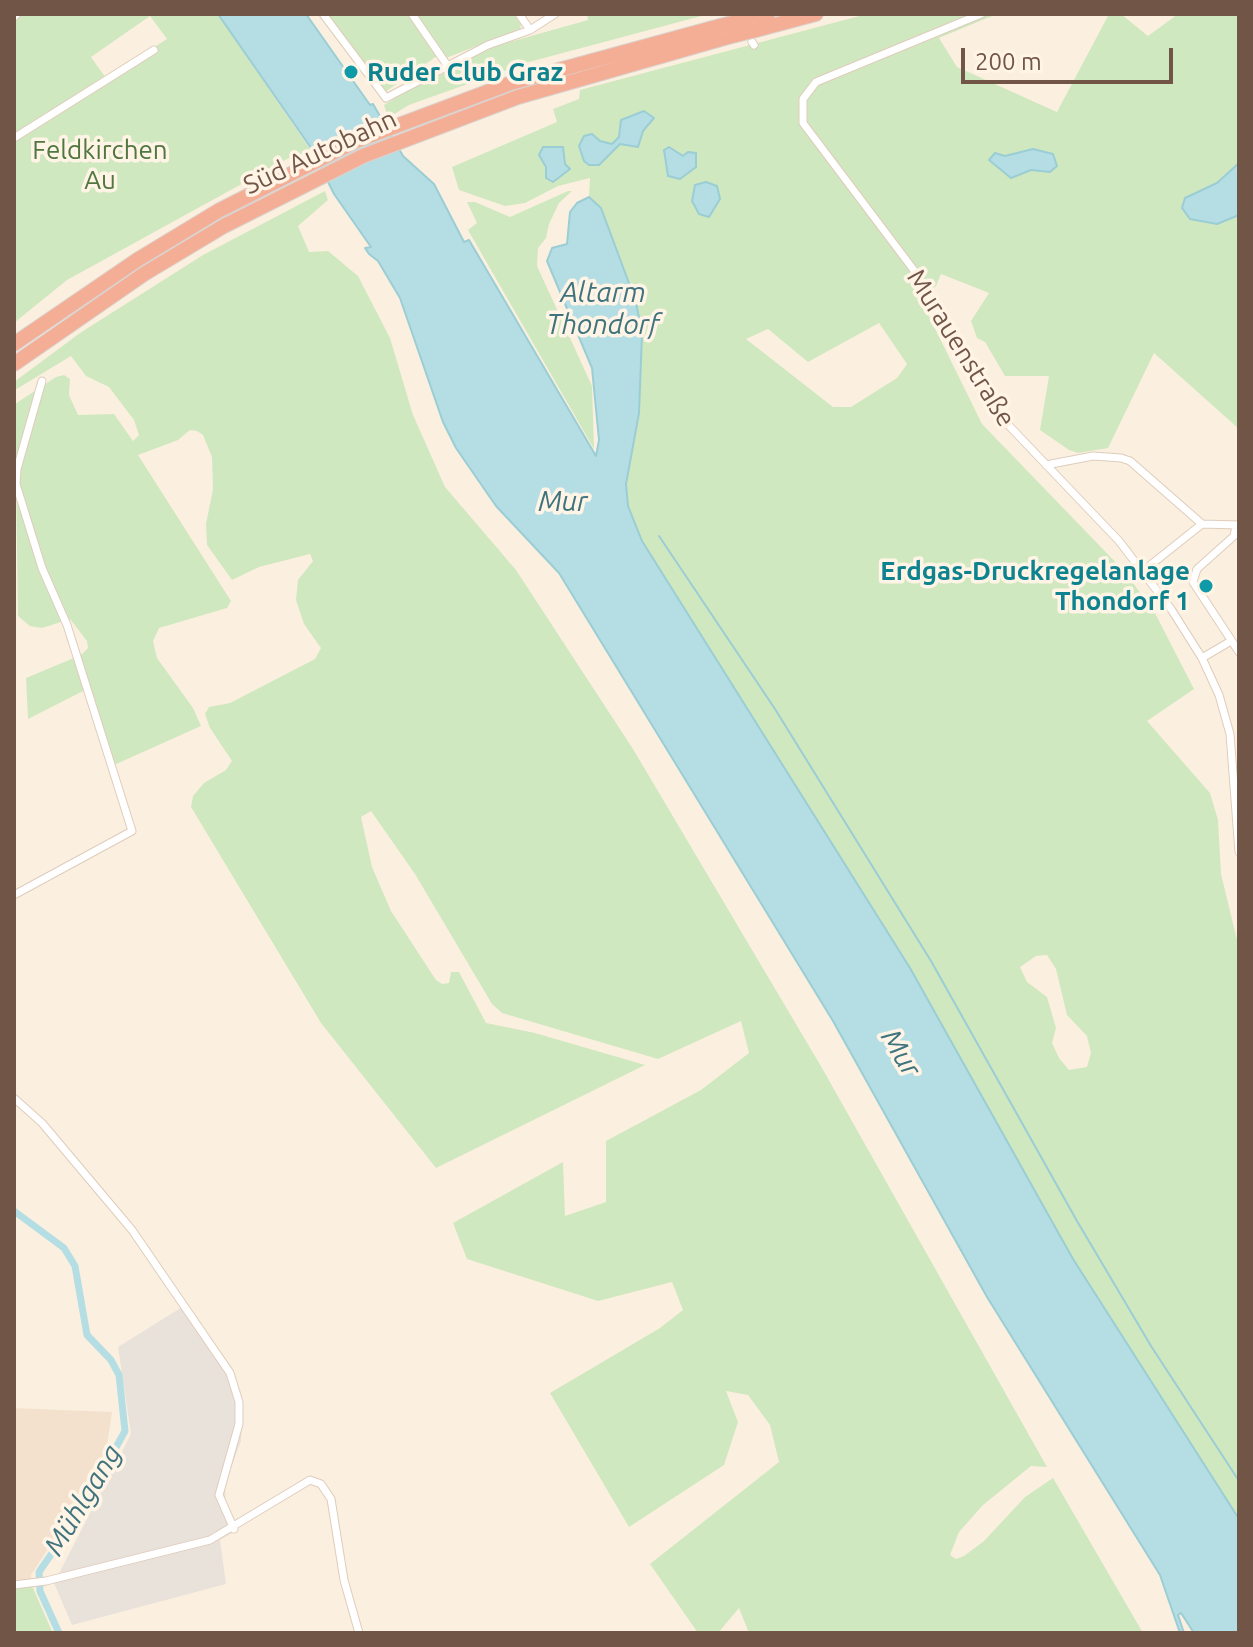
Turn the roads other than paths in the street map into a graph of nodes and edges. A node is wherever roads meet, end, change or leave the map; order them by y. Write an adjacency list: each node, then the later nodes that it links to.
1 (323, 14): 11 (street)
2 (412, 14): 11 (street)
3 (519, 14): 8 (street)
4 (555, 14): 8 (street)
5 (768, 14): 9 (highway, Süd Autobahn)
6 (816, 14): 9 (highway, Süd Autobahn)
7 (981, 14): 17 (street, Murauenstraße)
8 (530, 30): 11 (street)
9 (752, 34): 13 (highway, Süd Autobahn, bridge)
10 (154, 50): 12 (street)
11 (447, 65)
12 (14, 138)
13 (312, 171): 14 (highway, Süd Autobahn); 15 (highway, Süd Autobahn)
14 (14, 344)
15 (14, 364)
16 (42, 381): 25 (street)
17 (1046, 465): 18 (street); 20 (street, Murauenstraße)
18 (1202, 524): 19 (street); 20 (street)
19 (1238, 525): 21 (street)
20 (1143, 571): 23 (street, Murauenstraße)
21 (1231, 641): 22 (street); 23 (street)
22 (1239, 652)
23 (1202, 658): 24 (street, Murauenstraße)
24 (1239, 852)
25 (14, 895)
26 (14, 1098): 27 (street)
27 (234, 1529): 28 (street); 29 (street)
28 (14, 1585)
29 (359, 1633)

